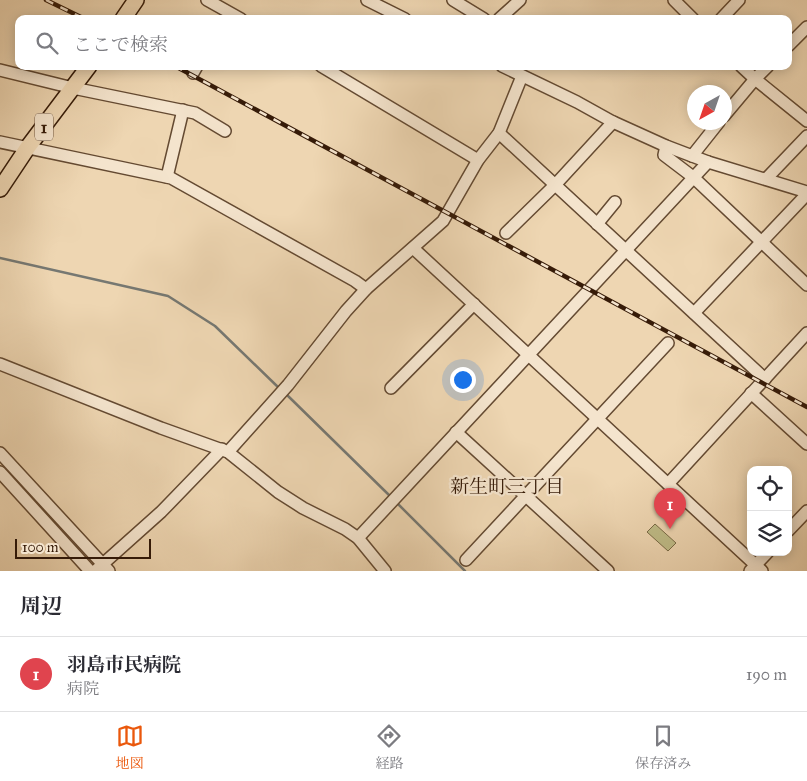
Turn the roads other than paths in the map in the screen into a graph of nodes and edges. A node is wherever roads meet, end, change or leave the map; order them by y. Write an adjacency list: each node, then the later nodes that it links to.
1 (136, 0): 8 (main road)
2 (207, 0): 9 (street)
3 (367, 0): 10 (street)
4 (453, 0): 11 (street)
5 (520, 0): 12 (street)
6 (674, 0): 13 (street)
7 (739, 0): 14 (street)
8 (126, 15)
9 (227, 15)
10 (397, 15)
11 (477, 15)
12 (503, 15)
13 (689, 15)
14 (725, 15)
15 (807, 28): 16 (street)
16 (792, 42)
17 (0, 70): 25 (street)
18 (86, 70): 25 (main road, 1)
19 (328, 70): 38 (street)
20 (510, 70): 23 (street)
21 (745, 70): 24 (street)
22 (764, 70): 24 (street)
23 (522, 76): 29 (street); 32 (street)
24 (755, 79): 26 (street); 28 (street)
25 (74, 88): 27 (street); 36 (main road, 1)
26 (732, 106)
27 (183, 110): 31 (street); 40 (street)
28 (807, 121)
29 (613, 122): 35 (street); 43 (street)
30 (713, 130): 37 (street)
31 (225, 131)
32 (499, 133): 38 (street); 43 (street)
33 (807, 136): 42 (street)
34 (0, 142): 36 (street)
35 (666, 146): 37 (street); 41 (street)
36 (28, 147): 40 (street); 44 (main road, 1)
37 (692, 156): 39 (street)
38 (478, 160): 50 (street)
39 (708, 162): 41 (street); 42 (street)
40 (167, 177): 53 (street)
41 (693, 177): 49 (street); 51 (street)
42 (766, 179): 45 (street)
43 (555, 185): 47 (street); 48 (street)
44 (0, 189)
45 (807, 193): 49 (street)
46 (615, 202): 47 (street)
47 (597, 224): 51 (street)
48 (506, 233)
49 (762, 242): 52 (street); 55 (street)
50 (413, 248): 53 (street); 54 (street)
51 (625, 250): 55 (street); 58 (street)
52 (807, 286)
53 (366, 289): 66 (street)
54 (474, 304): 58 (street); 61 (street)
55 (694, 313): 60 (street)
56 (807, 333): 60 (street)
57 (668, 343): 63 (street)
58 (528, 354): 63 (street); 64 (street)
59 (0, 364): 66 (street)
60 (765, 379): 62 (street)
61 (392, 388)
62 (751, 393): 65 (street); 69 (street)
63 (598, 419): 69 (street); 70 (street)
64 (456, 432): 70 (street); 73 (street)
65 (807, 444)
66 (225, 450): 73 (street); 76 (street)
67 (0, 453): 76 (street)
68 (0, 472): 78 (street)
69 (668, 484): 77 (street)
70 (526, 496): 75 (street); 80 (street)
71 (807, 511): 72 (street)
72 (792, 526)
73 (358, 538): 79 (street)
74 (765, 556): 77 (street)
75 (466, 560)
76 (102, 568)
77 (756, 569)
78 (90, 571)
79 (385, 571)
80 (608, 571)

